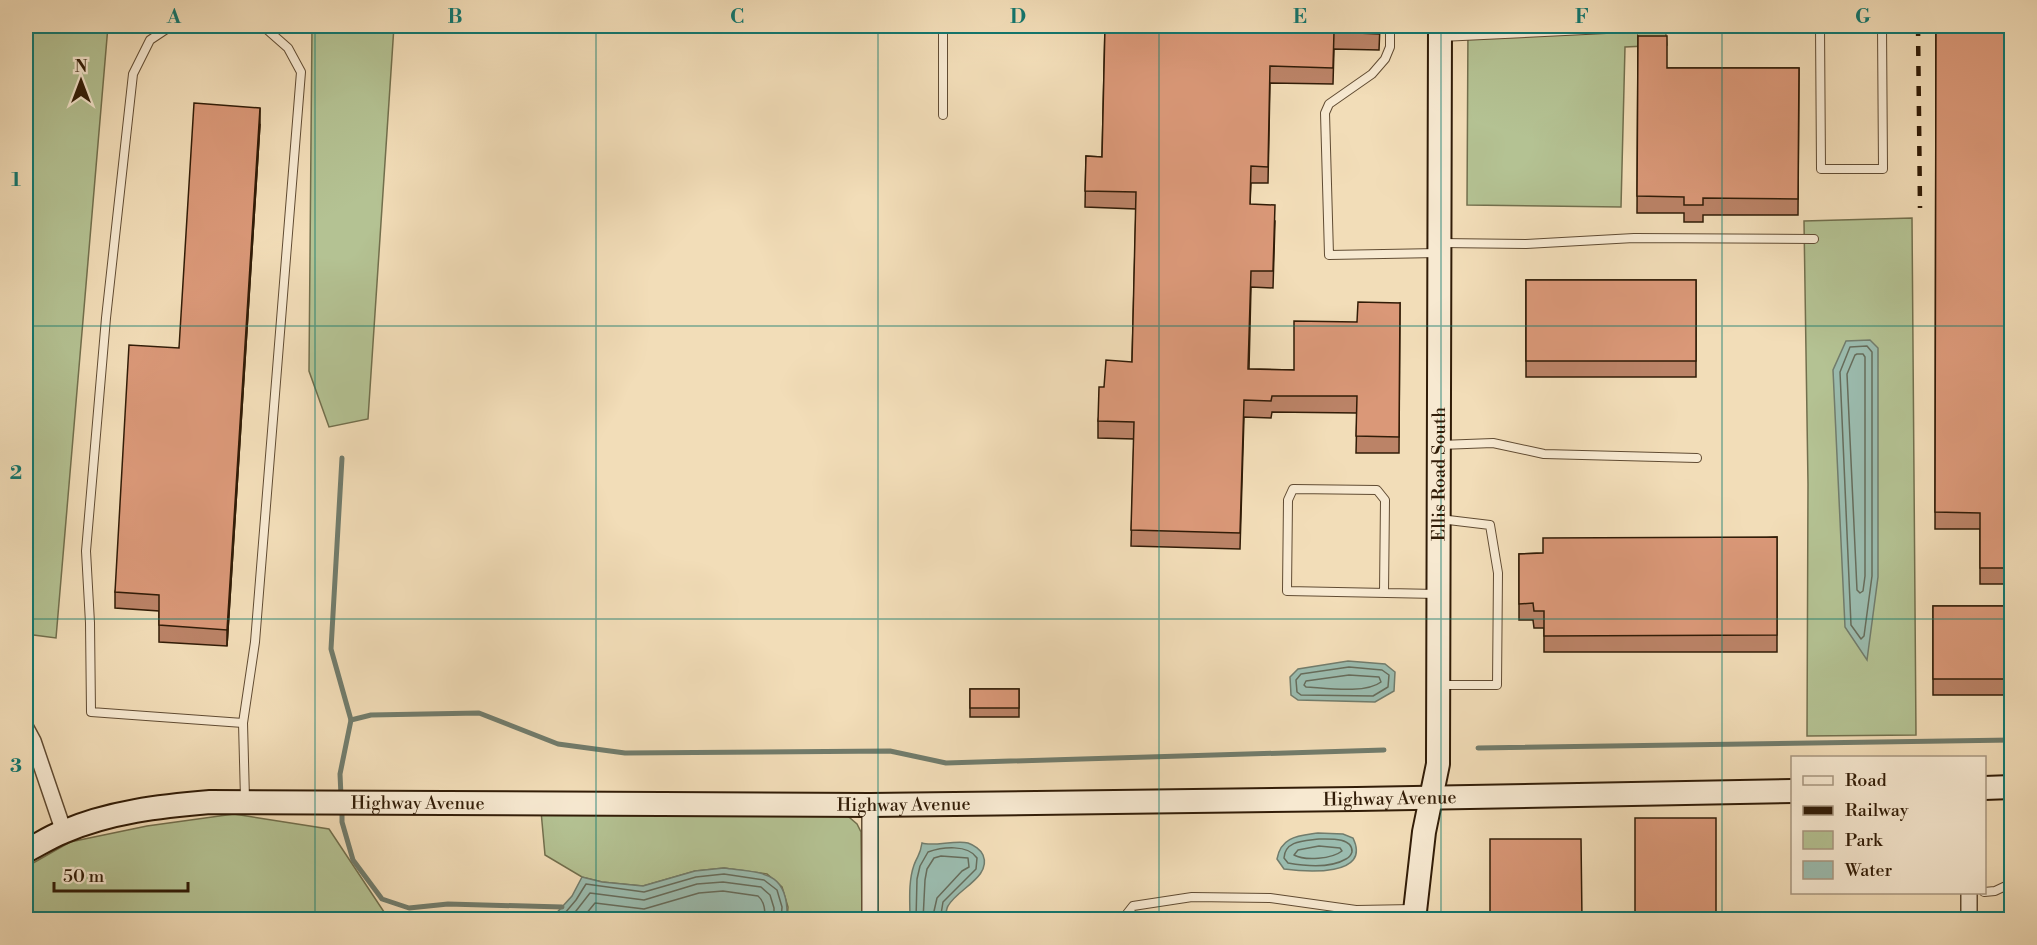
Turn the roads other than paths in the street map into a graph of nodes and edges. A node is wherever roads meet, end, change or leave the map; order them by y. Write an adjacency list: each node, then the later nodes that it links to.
1 (171, 26): 18 (lane)
2 (263, 26): 18 (lane)
3 (943, 26): 9 (lane)
4 (1390, 26): 11 (lane)
5 (1668, 26): 8 (lane)
6 (1820, 26): 7 (lane)
7 (1882, 26)
8 (1440, 31): 11 (street, Ellis Road South)
9 (943, 115)
10 (1814, 239): 11 (lane)
11 (1440, 248): 12 (street, Ellis Road South)
12 (1439, 445): 13 (lane); 14 (street, Ellis Road South)
13 (1697, 459)
14 (1439, 519): 16 (street, Ellis Road South); 17 (lane)
15 (1384, 593): 15 (lane); 16 (lane)
16 (1438, 594): 17 (street, Ellis Road South)
17 (1438, 686): 23 (street, Ellis Road South)
18 (243, 723): 24 (lane)
19 (26, 728): 26 (street)
20 (2012, 787): 21 (street)
21 (1986, 788)
22 (1791, 791): 23 (street, Highway Avenue)
23 (1433, 796): 25 (street, Highway Avenue); 32 (street, Ellis Road South)
24 (245, 801): 25 (street, Highway Avenue); 26 (street, Highway Avenue)
25 (870, 805): 33 (street)
26 (64, 832): 27 (street, Highway Avenue)
27 (26, 851)
28 (2012, 883): 29 (lane)
29 (1986, 892)
30 (1969, 894): 36 (street)
31 (1356, 910): 32 (lane); 34 (lane); 35 (lane)
32 (1415, 914)
33 (870, 920)
34 (1122, 920)
35 (1357, 920)
36 (1969, 920)

